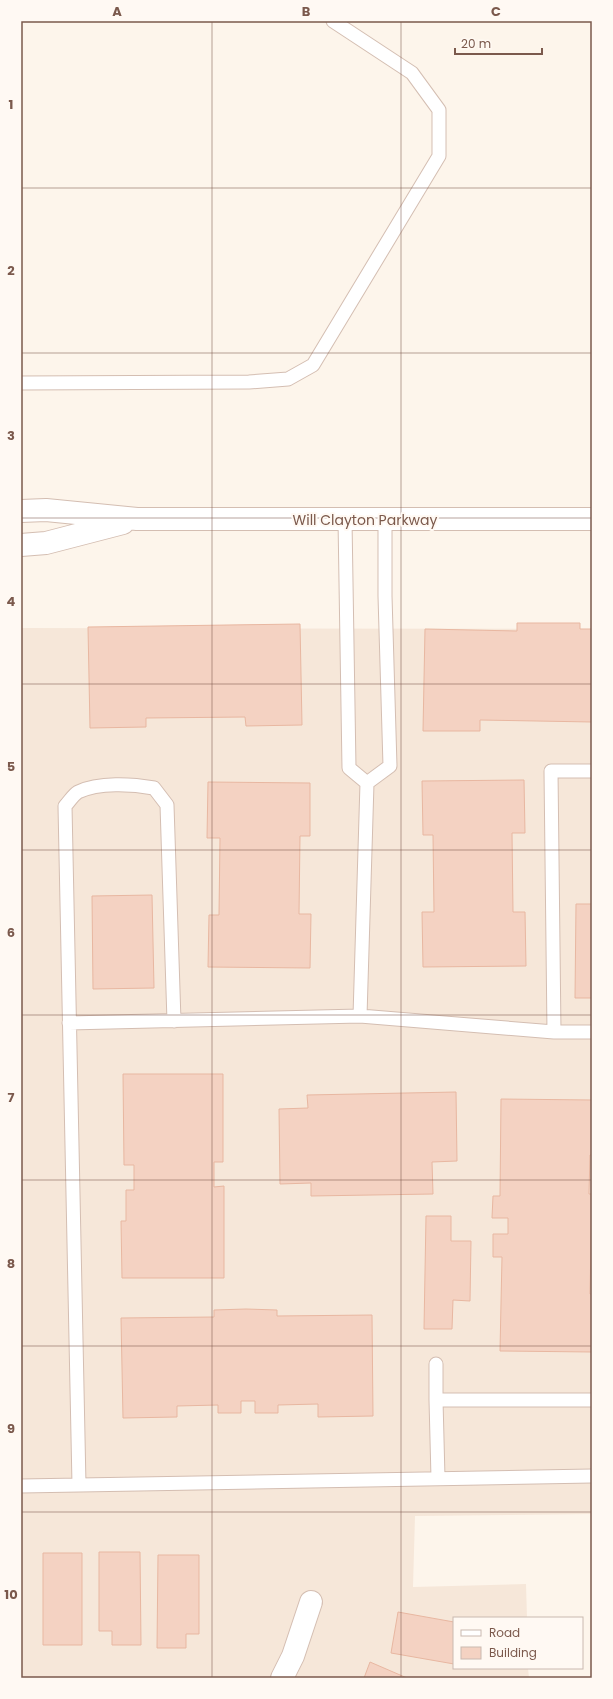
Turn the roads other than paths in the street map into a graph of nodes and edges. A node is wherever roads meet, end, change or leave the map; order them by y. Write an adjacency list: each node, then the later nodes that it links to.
1 (332, 21): 2 (lane)
2 (21, 383)
3 (21, 511): 4 (street, Will Clayton Parkway)
4 (137, 518): 6 (street, Will Clayton Parkway); 8 (street, Will Clayton Parkway)
5 (592, 519): 7 (street, Will Clayton Parkway)
6 (345, 520): 7 (street, Will Clayton Parkway); 10 (lane)
7 (385, 520): 10 (lane)
8 (21, 545)
9 (592, 771): 14 (lane)
10 (367, 783): 11 (lane)
11 (360, 1016): 12 (lane); 14 (lane)
12 (174, 1021): 13 (lane); 13 (lane)
13 (69, 1023): 21 (lane)
14 (554, 1032): 15 (lane)
15 (592, 1032)
16 (436, 1364): 17 (lane)
17 (436, 1400): 18 (lane); 20 (lane)
18 (592, 1400)
19 (592, 1476): 20 (lane)
20 (438, 1478): 21 (lane)
21 (79, 1485): 22 (lane)
22 (21, 1486)
23 (311, 1602): 24 (street)
24 (282, 1678)

